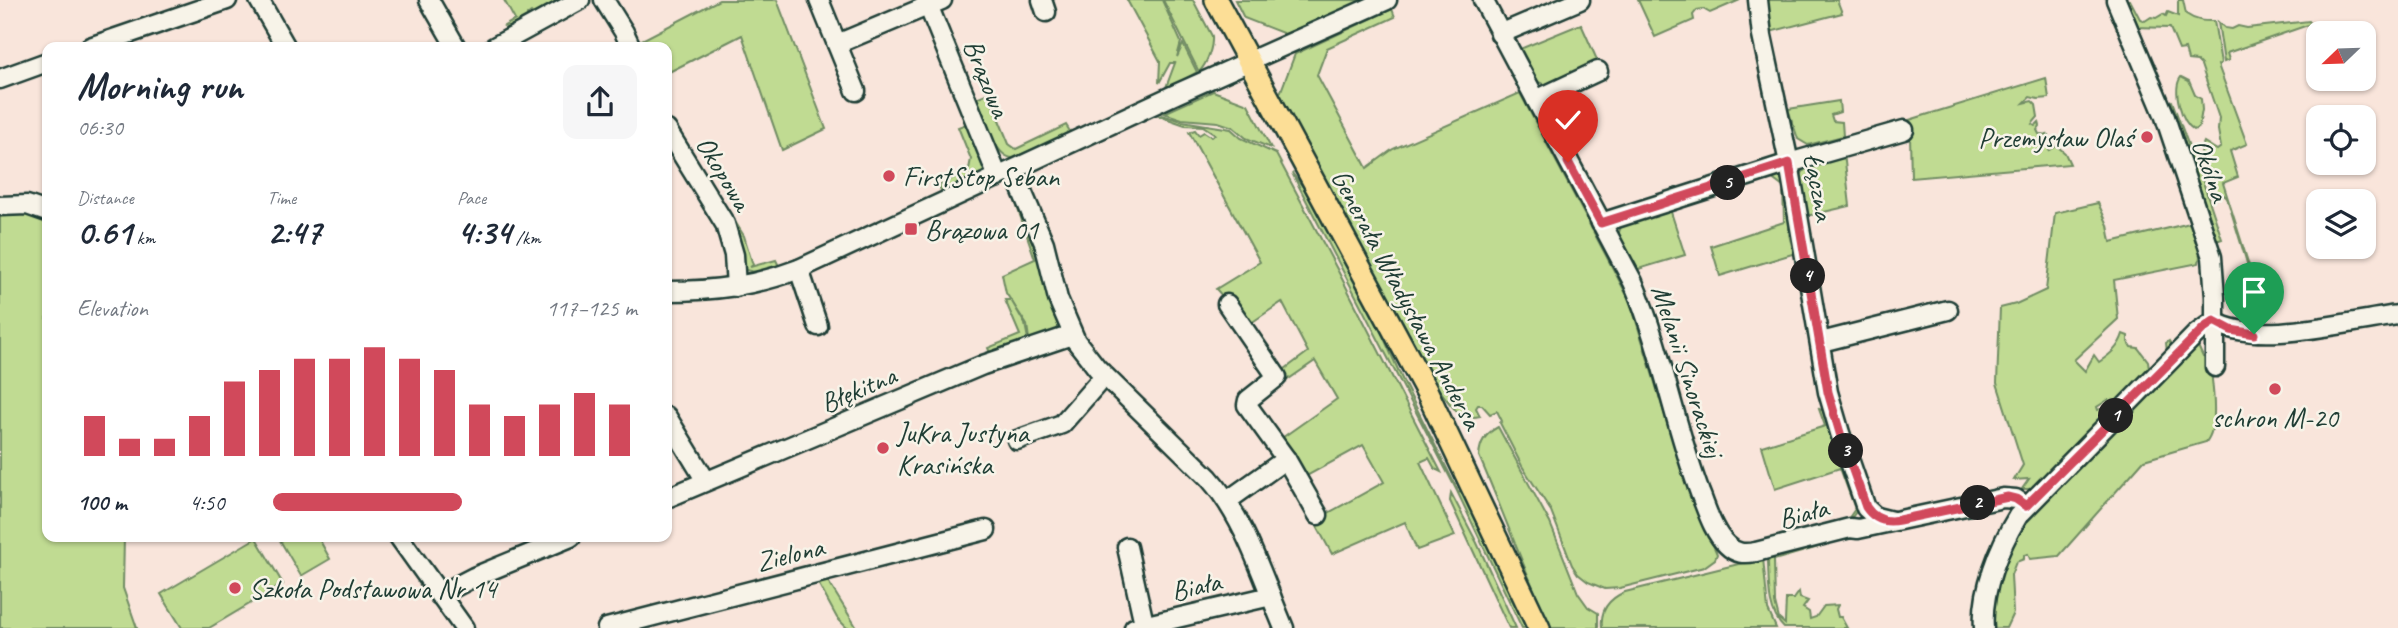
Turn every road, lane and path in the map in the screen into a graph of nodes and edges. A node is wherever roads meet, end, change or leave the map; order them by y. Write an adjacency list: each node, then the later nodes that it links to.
1 (227, 0): 14 (street)
2 (259, 0): 18 (street)
3 (429, 0): 19 (street)
4 (580, 0): 20 (street)
5 (604, 0): 21 (street)
6 (819, 0): 22 (street)
7 (1216, 0): 23 (main road, Generała Władysława Andersa)
8 (1387, 0): 23 (street)
9 (1483, 0): 15 (street, Melanii Sinorackiej)
10 (1580, 0): 15 (street)
11 (1758, 0): 31 (street, Łączna)
12 (2116, 0): 42 (street, Okólna)
13 (932, 2): 22 (street); 32 (street, Brązowa)
14 (141, 29): 16 (street); 17 (street)
15 (1500, 34): 28 (street, Melanii Sinorackiej)
16 (104, 42)
17 (145, 42)
18 (282, 42)
19 (453, 42)
20 (503, 42)
21 (629, 42)
22 (837, 44): 27 (street)
23 (1249, 61): 32 (street); 70 (main road, Generała Władysława Andersa)
24 (42, 64): 26 (street)
25 (1598, 71): 28 (street)
26 (0, 79)
27 (856, 91)
28 (1536, 100): 35 (street, Melanii Sinorackiej)
29 (1904, 130): 31 (street)
30 (672, 138): 37 (street, Okopowa)
31 (1789, 163): 35 (street); 45 (street, Łączna)
32 (1006, 173): 36 (street); 44 (street, Brązowa)
33 (0, 205): 34 (street)
34 (42, 210)
35 (1601, 223): 63 (street, Melanii Sinorackiej)
36 (799, 269): 37 (street); 43 (street)
37 (736, 287): 38 (street)
38 (672, 291)
39 (1227, 304): 50 (street)
40 (1948, 310): 45 (street)
41 (2398, 315): 42 (street)
42 (2214, 321): 46 (street, Okólna); 55 (street)
43 (818, 326)
44 (1072, 334): 47 (street, Brązowa); 51 (street, Błękitna)
45 (1821, 342): 54 (street, Łączna)
46 (2215, 367)
47 (1104, 376): 49 (street); 53 (street, Brązowa)
48 (672, 425): 51 (street)
49 (1017, 440)
50 (1286, 459): 53 (street); 56 (street)
51 (706, 481): 52 (street, Błękitna)
52 (672, 496)
53 (1227, 501): 65 (street, Brązowa)
54 (1864, 502): 57 (street); 58 (street)
55 (2026, 506): 57 (street, Biała); 71 (street)
56 (1318, 515)
57 (1899, 520): 58 (street, Biała)
58 (1850, 528): 63 (street, Biała)
59 (986, 530): 68 (street, Zielona)
60 (402, 542): 64 (street)
61 (559, 542): 64 (street)
62 (1127, 547): 66 (street)
63 (1756, 552)
64 (439, 595): 67 (street)
65 (1271, 596): 66 (street, Biała); 69 (street, Brązowa)
66 (1141, 627)
67 (464, 628)
68 (607, 628)
69 (1283, 628)
70 (1539, 628)
71 (1984, 628)

